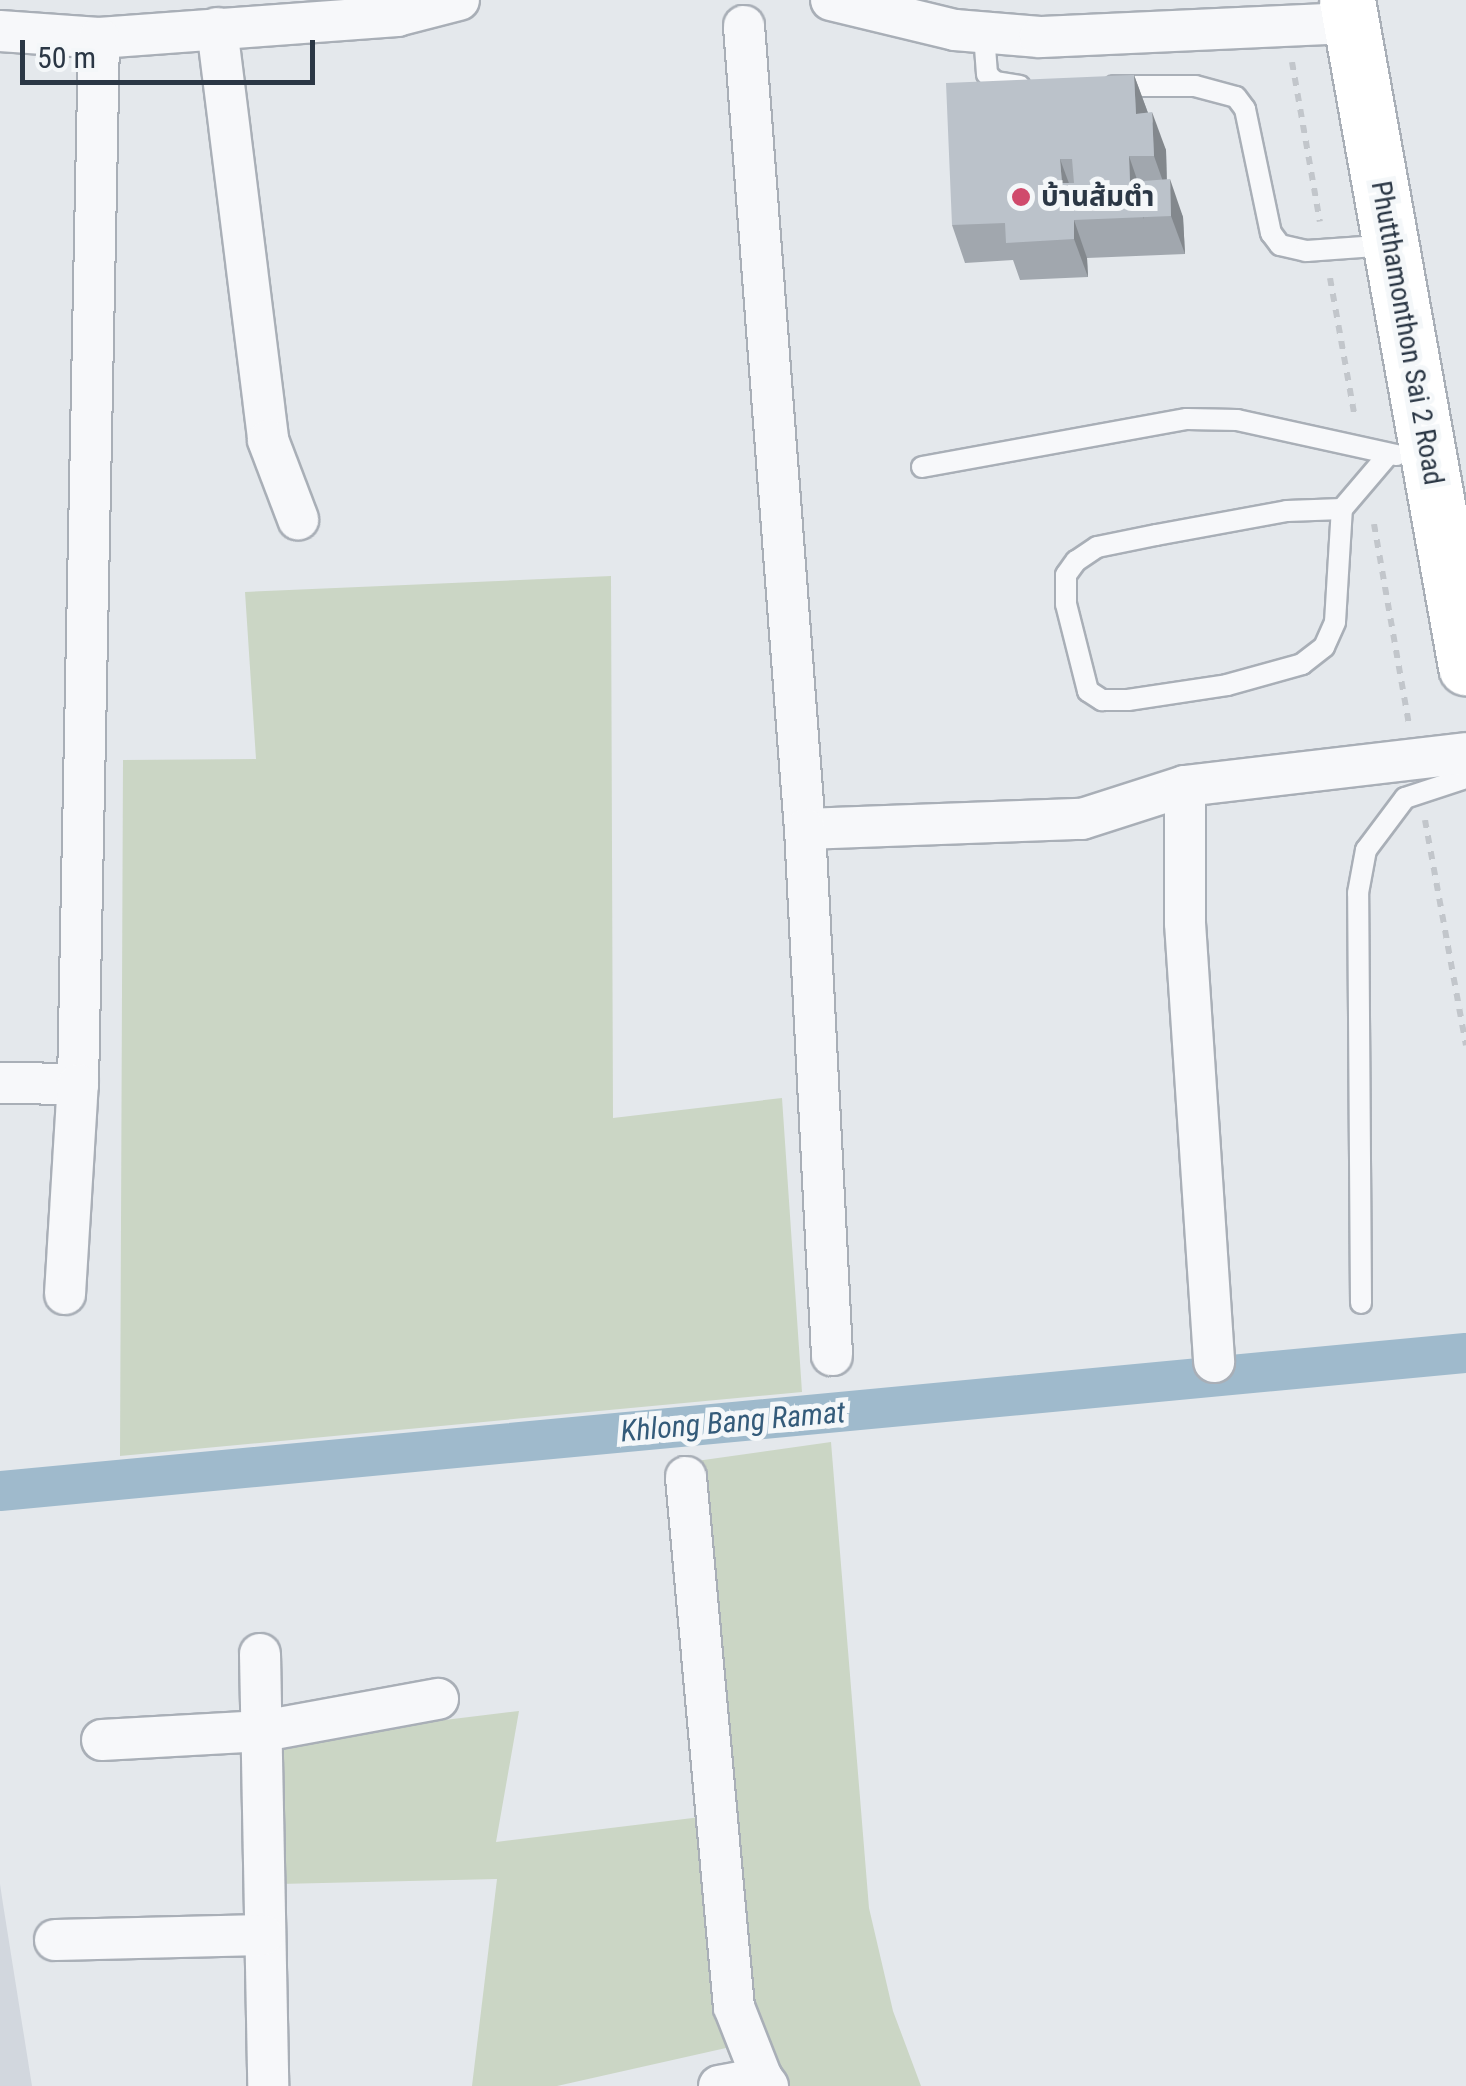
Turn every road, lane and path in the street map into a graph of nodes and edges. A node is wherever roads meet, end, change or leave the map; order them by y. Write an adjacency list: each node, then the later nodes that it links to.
1 (459, 0): 5 (street)
2 (831, 0): 7 (street)
3 (1349, 11): 7 (street); 11 (main road, Phutthamonthon Sai 2 Road)
4 (744, 26): 20 (street)
5 (217, 28): 8 (street); 15 (street)
6 (0, 31): 8 (street)
7 (984, 34): 9 (lane)
8 (99, 38): 22 (street)
9 (1044, 86)
10 (1082, 86): 11 (lane)
11 (1391, 245): 12 (main road, Phutthamonthon Sai 2 Road)
12 (1408, 453): 13 (lane); 14 (lane); 16 (main road, Phutthamonthon Sai 2 Road)
13 (922, 466)
14 (1342, 509): 14 (lane)
15 (298, 519)
16 (1466, 667)
17 (1466, 753): 19 (street)
18 (1466, 778): 24 (lane)
19 (1184, 786): 20 (street); 26 (street)
20 (804, 829): 25 (street)
21 (0, 1083): 22 (street)
22 (78, 1084): 23 (street)
23 (64, 1294)
24 (1361, 1302)
25 (832, 1355)
26 (1214, 1362)
27 (686, 1477): 34 (street)
28 (260, 1654): 30 (street)
29 (438, 1699): 30 (street)
30 (263, 1731): 31 (street); 32 (street)
31 (102, 1740)
32 (262, 1935): 33 (street); 35 (street)
33 (55, 1940)
34 (765, 2082): 36 (street)
35 (268, 2086)
36 (719, 2086)

